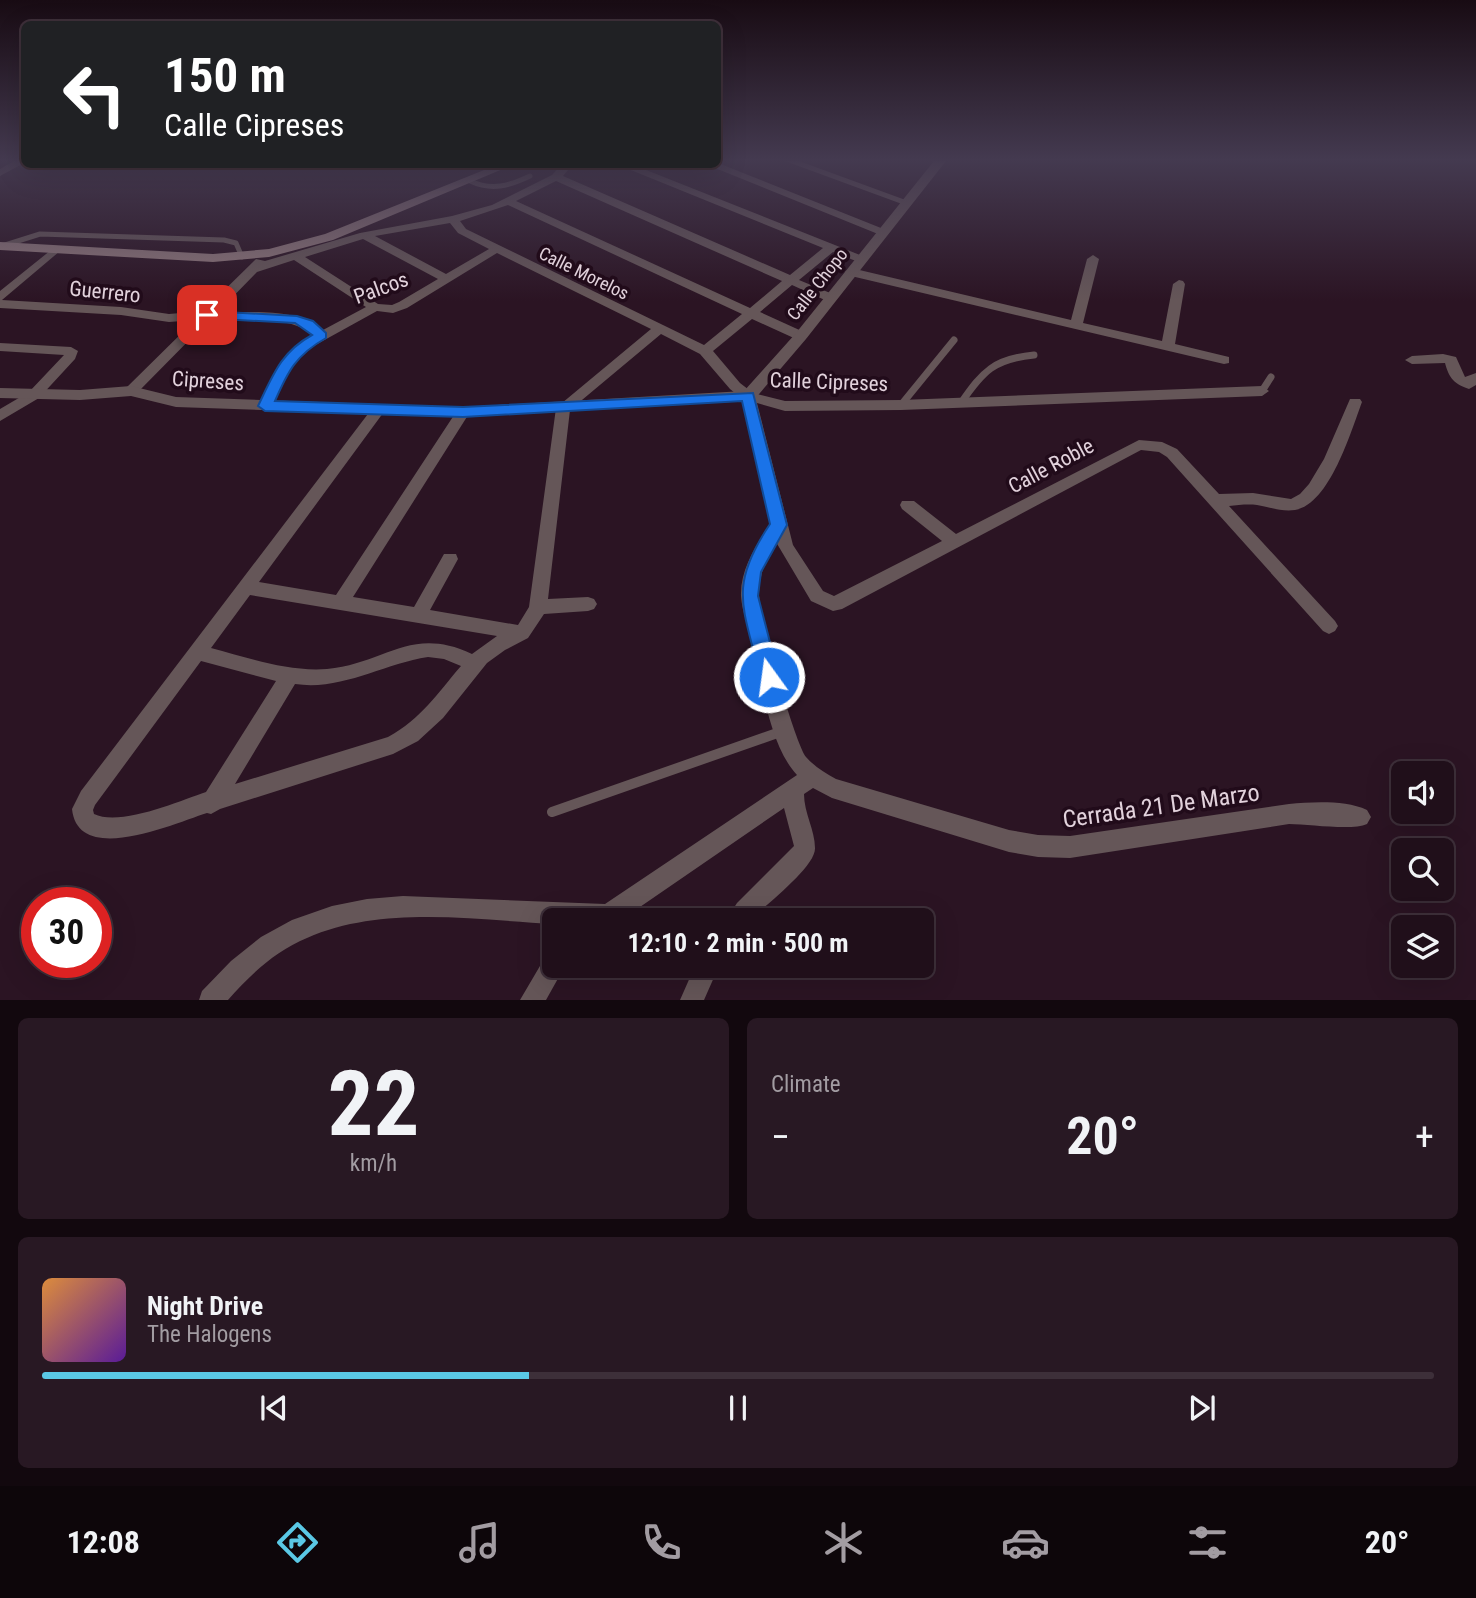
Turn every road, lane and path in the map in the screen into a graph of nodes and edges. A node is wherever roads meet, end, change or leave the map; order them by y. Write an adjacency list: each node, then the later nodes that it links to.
1 (403, 208): 15 (main road)
2 (490, 208): 8 (street)
3 (521, 208): 29 (street, Calle Morelos)
4 (625, 208): 23 (street)
5 (728, 208): 14 (street)
6 (820, 208): 9 (street)
7 (901, 208): 9 (street, Calle Chopo)
8 (453, 219): 10 (street); 13 (street, Calle Morelos)
9 (882, 232): 18 (street, Calle Chopo)
10 (364, 235): 16 (street); 22 (street)
11 (1, 246): 12 (main road); 17 (lane)
12 (56, 249): 17 (main road); 25 (street)
13 (496, 249): 22 (street, Palcos); 32 (street, Calle Morelos)
14 (829, 249): 18 (street); 23 (street)
15 (269, 253): 17 (main road); 20 (street)
16 (296, 256): 20 (street); 28 (street)
17 (242, 257)
18 (861, 259): 21 (street, Calle Chopo)
19 (1093, 259): 31 (street)
20 (253, 269): 30 (street)
21 (851, 272): 26 (street, Calle Chopo); 31 (street)
22 (447, 279): 28 (street, Palcos)
23 (791, 281): 26 (street); 29 (street)
24 (1179, 284): 37 (street)
25 (0, 297)
26 (831, 298): 34 (street, Calle Chopo)
27 (0, 304): 30 (street, Guerrero)
28 (375, 307): 33 (street, Palcos)
29 (750, 314): 34 (street, Calle Morelos); 38 (street)
30 (207, 315): 33 (street, Guerrero); 44 (street)
31 (1076, 325): 37 (street)
32 (659, 329): 38 (street, Calle Morelos); 53 (street)
33 (321, 335): 52 (street, Palcos)
34 (801, 337): 48 (street, Calle Chopo)
35 (954, 340): 51 (lane)
36 (0, 346): 47 (street)
37 (1168, 347): 40 (street)
38 (705, 351): 48 (street, Calle Morelos)
39 (1034, 355): 50 (lane)
40 (1224, 360)
41 (1412, 360): 43 (street)
42 (1271, 377): 45 (lane, Calle Cipreses)
43 (1476, 378)
44 (131, 391): 47 (street, Cipreses); 52 (street, Cipreses)
45 (1262, 391): 50 (street, Calle Cipreses)
46 (0, 393): 47 (street, Cipreses)
47 (34, 395): 56 (street)
48 (748, 396): 51 (street, Calle Cipreses); 53 (street, Calle Cipreses); 59 (street)
49 (1356, 402): 57 (street)
50 (961, 403): 51 (street, Calle Cipreses)
51 (901, 405)
52 (265, 406): 54 (street, Cipreses)
53 (563, 408): 55 (street, Calle Cipreses); 65 (street)
54 (379, 409): 55 (street, Calle Cipreses); 62 (street)
55 (463, 412): 63 (street)
56 (0, 416)
57 (1214, 500): 60 (street, Calle Roble); 67 (street, Calle Roble)
58 (908, 505): 60 (street)
59 (778, 525): 60 (street, Calle Roble); 72 (street)
60 (953, 541)
61 (450, 559): 66 (street)
62 (247, 587): 63 (street); 69 (street)
63 (340, 603): 66 (street)
64 (588, 604): 65 (street)
65 (538, 607): 68 (street)
66 (418, 616): 68 (street)
67 (1329, 626)
68 (522, 633): 70 (street)
69 (198, 652): 71 (street); 74 (street)
70 (475, 664): 71 (street); 74 (street)
71 (290, 675): 74 (street)
72 (783, 731): 73 (street); 75 (lane)
73 (803, 783): 76 (street, Cerrada 21 De Marzo); 77 (street); 78 (street)
74 (211, 804)
75 (552, 812)
76 (1360, 817)
77 (620, 908)
78 (746, 908)
79 (542, 914): 82 (street)
80 (545, 978): 83 (street)
81 (702, 978): 84 (street)
82 (211, 999)
83 (532, 999)
84 (692, 999)

